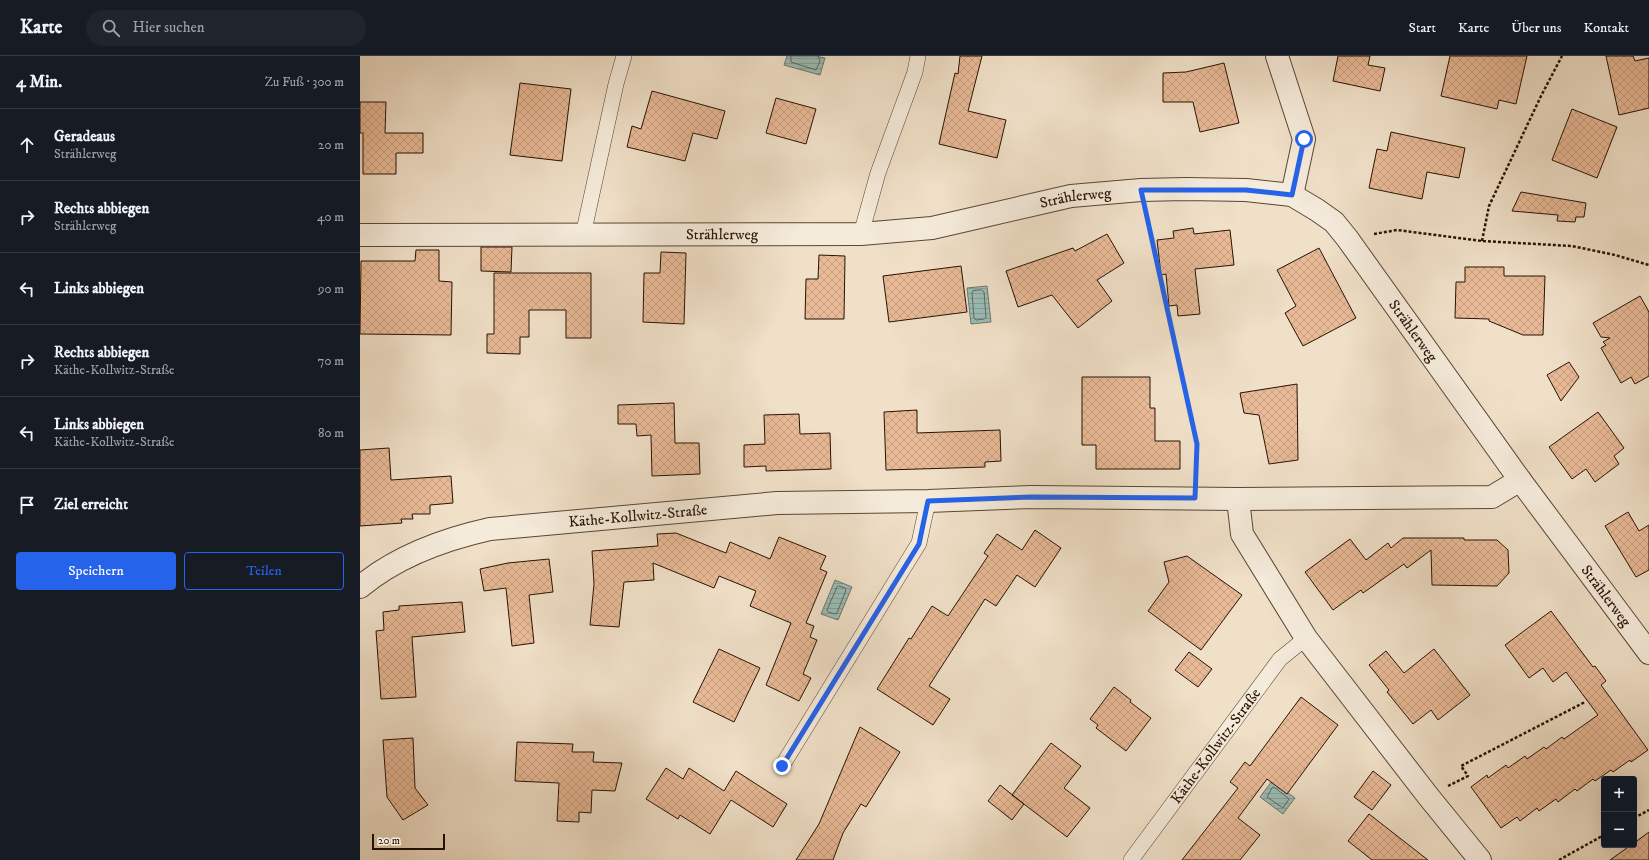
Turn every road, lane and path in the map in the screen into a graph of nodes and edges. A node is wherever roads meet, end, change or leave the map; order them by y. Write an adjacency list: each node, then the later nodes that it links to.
1 (624, 56): 10 (lane)
2 (918, 56): 8 (lane)
3 (1277, 56): 6 (street)
4 (1562, 56): 11 (path)
5 (1141, 190): 6 (street, Strählerweg); 8 (street, Strählerweg); 14 (path)
6 (1292, 195): 13 (street, Strählerweg)
7 (1397, 230): 11 (path)
8 (861, 234): 10 (street, Strählerweg)
9 (360, 235): 10 (street, Strählerweg)
10 (583, 235)
11 (1482, 241): 12 (path)
12 (1649, 264)
13 (1520, 480): 15 (street); 19 (street, Strählerweg)
14 (1195, 498): 15 (street, Käthe-Kollwitz-Straße); 16 (street, Käthe-Kollwitz-Straße)
15 (1238, 499): 18 (street)
16 (928, 501): 17 (street, Käthe-Kollwitz-Straße); 21 (lane)
17 (360, 587)
18 (1306, 638): 22 (street); 26 (lane, Käthe-Kollwitz-Straße)
19 (1649, 653)
20 (1585, 702): 22 (path)
21 (782, 766)
22 (1428, 796): 27 (street)
23 (1649, 810): 24 (path)
24 (1637, 816)
25 (1601, 837): 28 (path)
26 (1131, 860)
27 (1480, 860)
28 (1558, 860)

